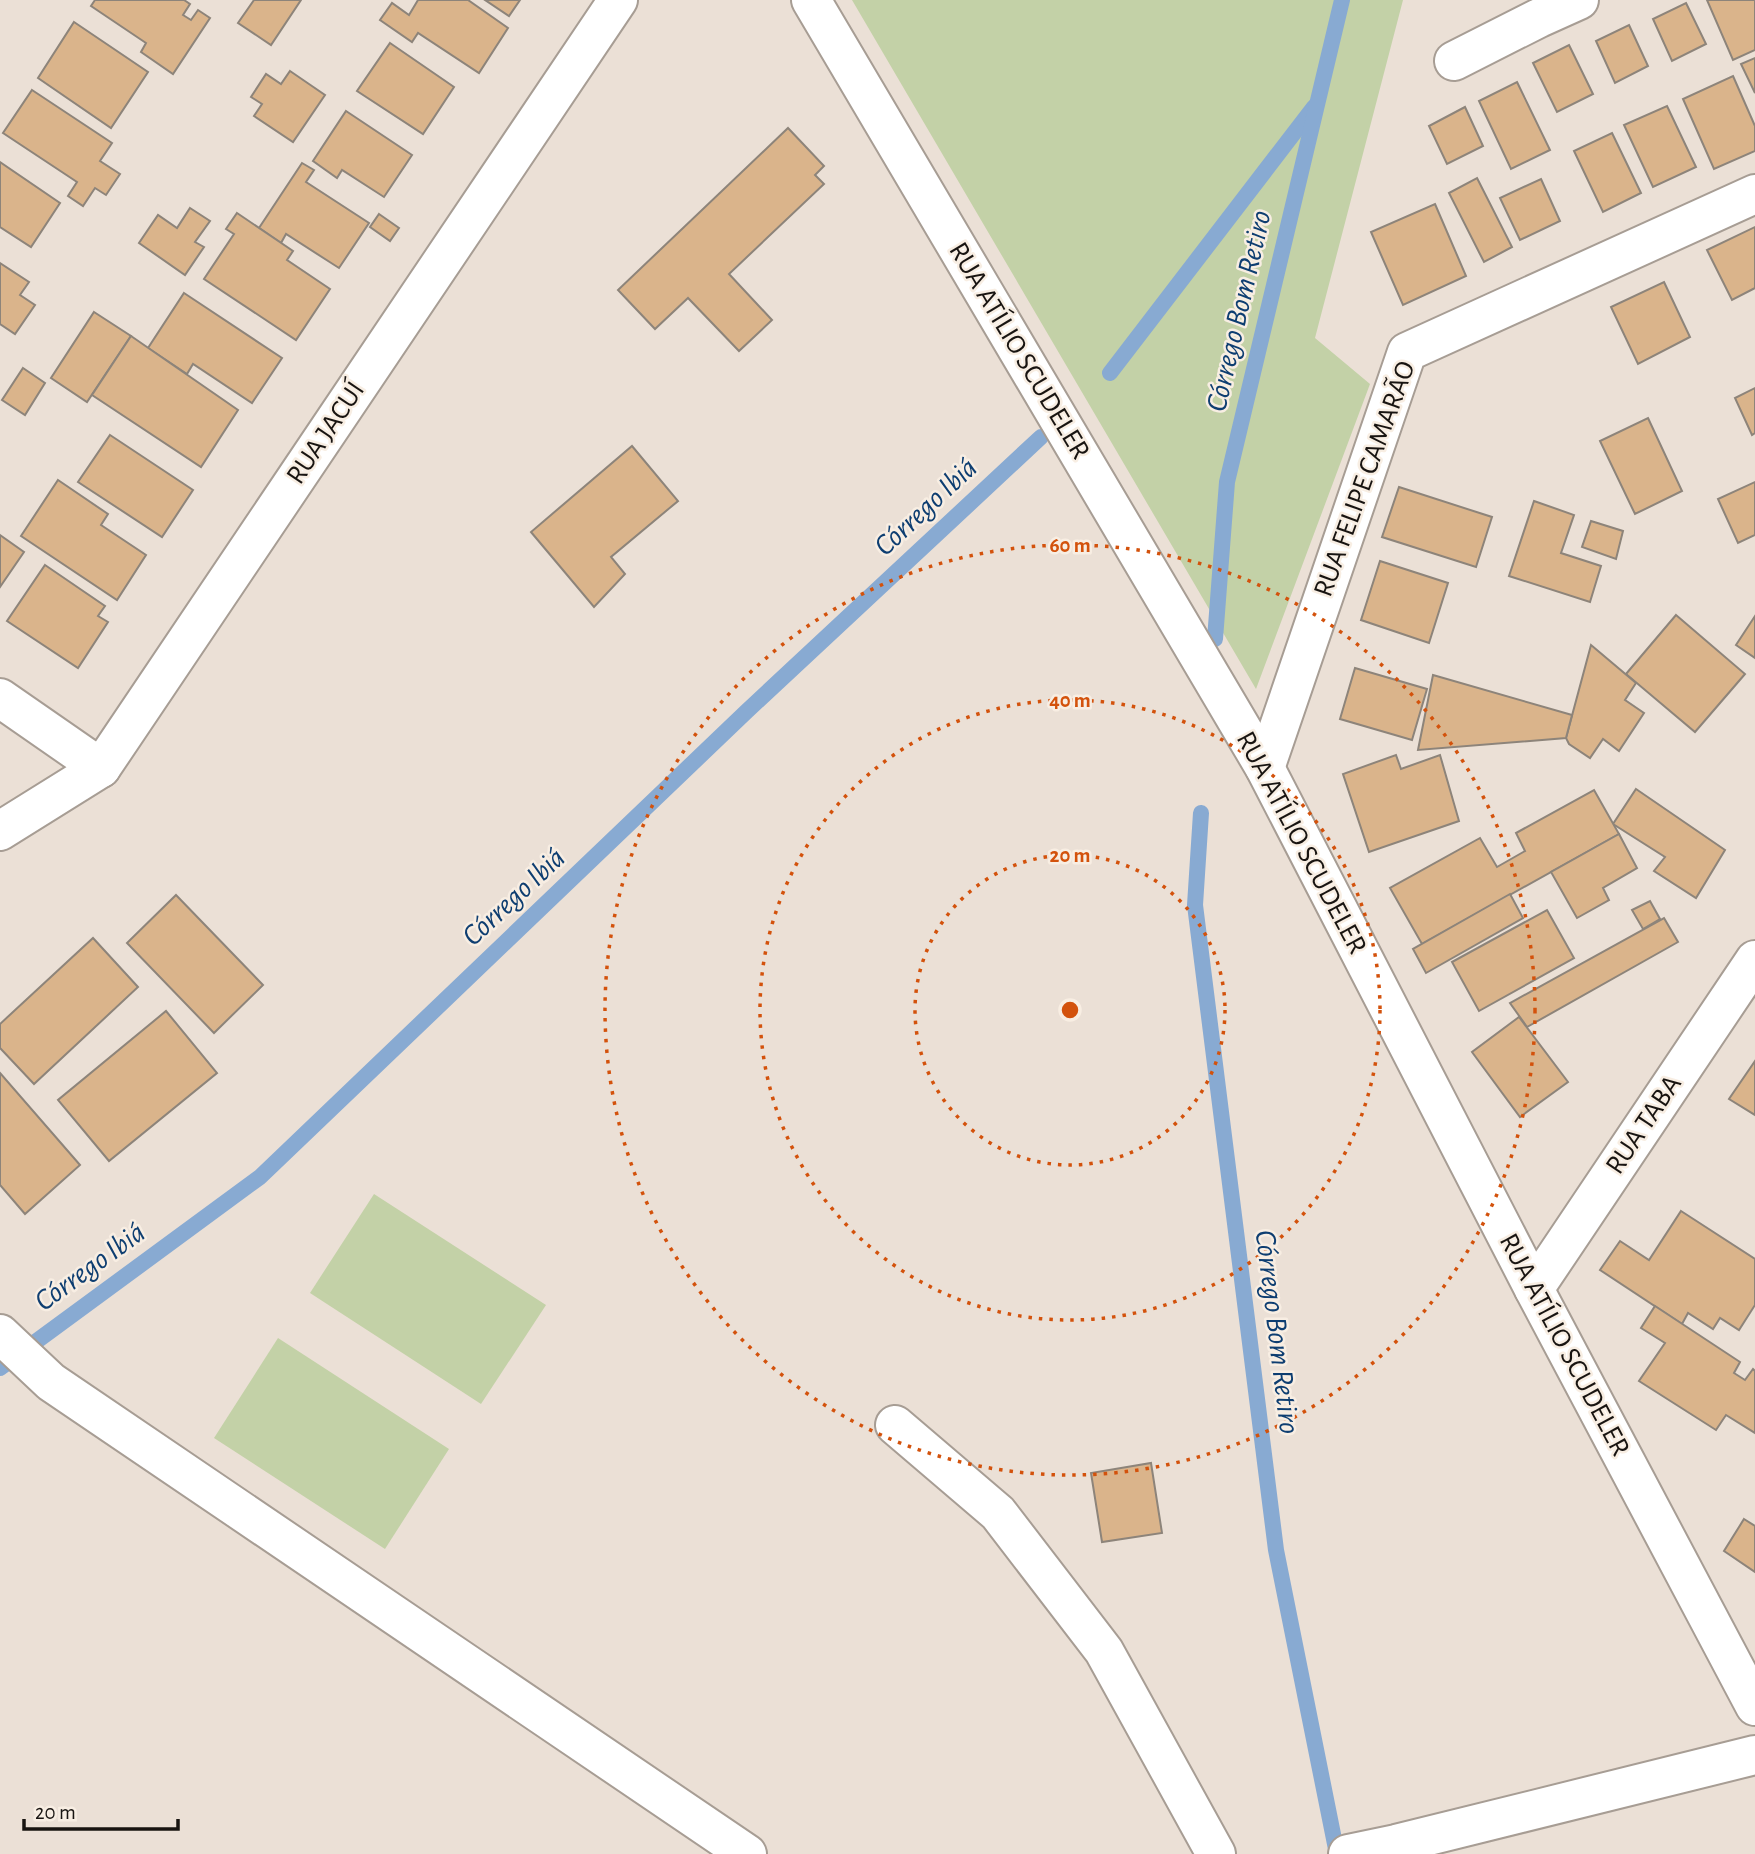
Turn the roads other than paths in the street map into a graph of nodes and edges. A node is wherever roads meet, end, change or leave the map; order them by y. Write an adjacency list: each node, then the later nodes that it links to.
1 (618, 0): 8 (street, RUA JACUÍ)
2 (811, 0): 9 (street, RUA ATÍLIO SCUDELER)
3 (1579, 0): 4 (street)
4 (1535, 9): 5 (street)
5 (1454, 61)
6 (1755, 194): 9 (street, RUA FELIPE CAMARÃO)
7 (0, 698): 8 (street)
8 (101, 768): 10 (street, RUA JACUÍ)
9 (1265, 768): 12 (street, RUA ATÍLIO SCUDELER)
10 (0, 831)
11 (1755, 960): 12 (street, RUA TABA)
12 (1534, 1289): 15 (street, RUA ATÍLIO SCUDELER)
13 (0, 1334): 17 (street)
14 (895, 1425): 18 (street)
15 (1755, 1706)
16 (1755, 1755): 19 (street)
17 (747, 1854)
18 (1216, 1854)
19 (1348, 1854)

